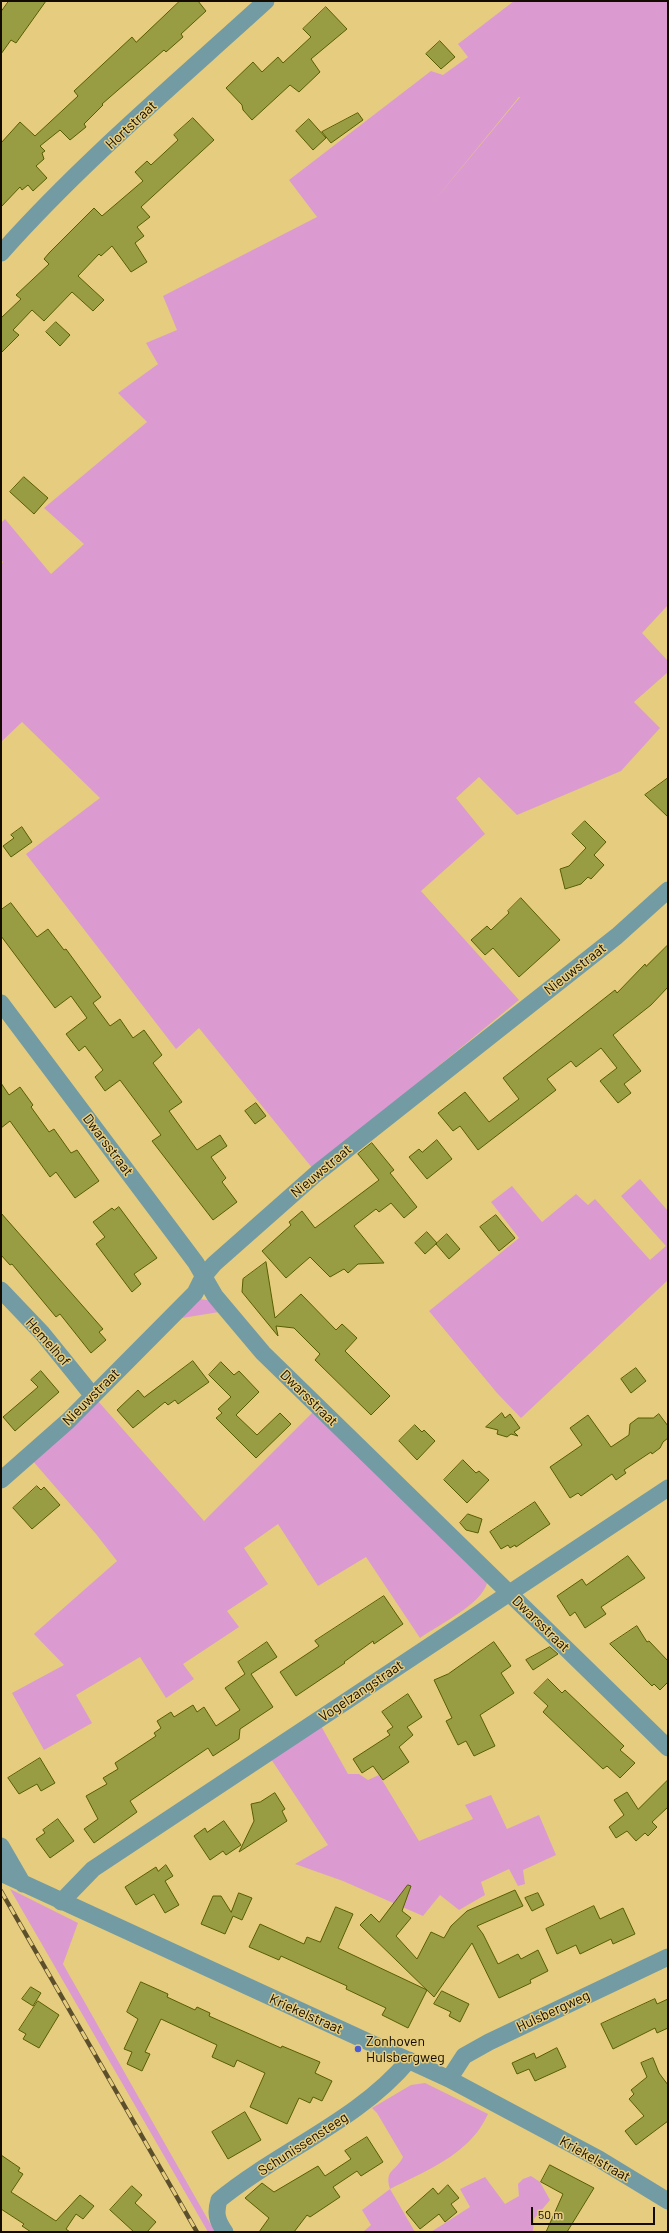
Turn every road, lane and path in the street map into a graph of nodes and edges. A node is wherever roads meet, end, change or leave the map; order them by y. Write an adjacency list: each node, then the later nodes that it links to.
1 (266, 1): 2 (street, Hortstraat)
2 (1, 253)
3 (668, 890): 5 (street, Nieuwstraat)
4 (1, 1003): 5 (street, Dwarsstraat)
5 (203, 1276): 7 (street, Nieuwstraat); 10 (street, Dwarsstraat)
6 (1, 1290): 7 (street, Hemelhof)
7 (93, 1396): 8 (street, Nieuwstraat)
8 (1, 1480)
9 (668, 1488): 10 (street, Vogelzangstraat)
10 (509, 1593): 11 (street, Dwarsstraat); 15 (street, Vogelzangstraat)
11 (668, 1748)
12 (1, 1846): 14 (street)
13 (1, 1873): 14 (street, Kriekelstraat)
14 (23, 1884): 15 (street, Kriekelstraat)
15 (62, 1902): 17 (street, Kriekelstraat)
16 (668, 1956): 18 (street, Hulsbergweg)
17 (409, 2060): 18 (street, Kriekelstraat); 20 (street, Schunissensteeg)
18 (449, 2079): 19 (street, Kriekelstraat)
19 (668, 2200)
20 (225, 2232)

